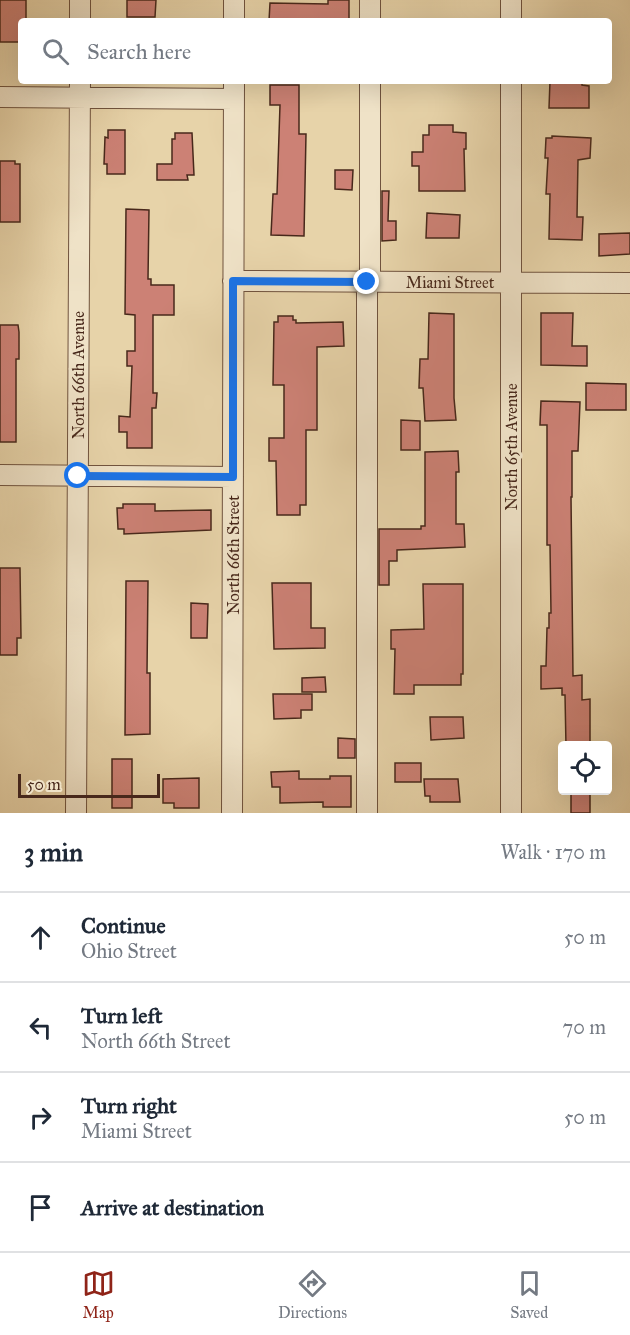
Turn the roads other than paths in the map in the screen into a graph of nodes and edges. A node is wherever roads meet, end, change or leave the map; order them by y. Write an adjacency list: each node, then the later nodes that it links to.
1 (80, 0): 5 (street)
2 (234, 0): 6 (street)
3 (370, 0): 7 (street)
4 (511, 0): 8 (street)
5 (80, 18)
6 (234, 18)
7 (370, 18)
8 (511, 18)
9 (370, 84): 15 (street)
10 (511, 84): 16 (street, North 65th Avenue)
11 (80, 89): 12 (street); 13 (street); 19 (street, North 66th Avenue)
12 (234, 90): 14 (street, North 66th Street)
13 (0, 97)
14 (233, 281): 15 (street, Miami Street); 20 (street, North 66th Street)
15 (369, 282): 16 (street, Miami Street); 23 (street)
16 (511, 282): 17 (street, Miami Street); 24 (street, North 65th Avenue)
17 (630, 283)
18 (0, 475): 19 (street)
19 (78, 476): 20 (street); 21 (street, North 66th Avenue)
20 (233, 477): 22 (street, North 66th Street)
21 (76, 813)
22 (232, 813)
23 (367, 813)
24 (511, 813)

